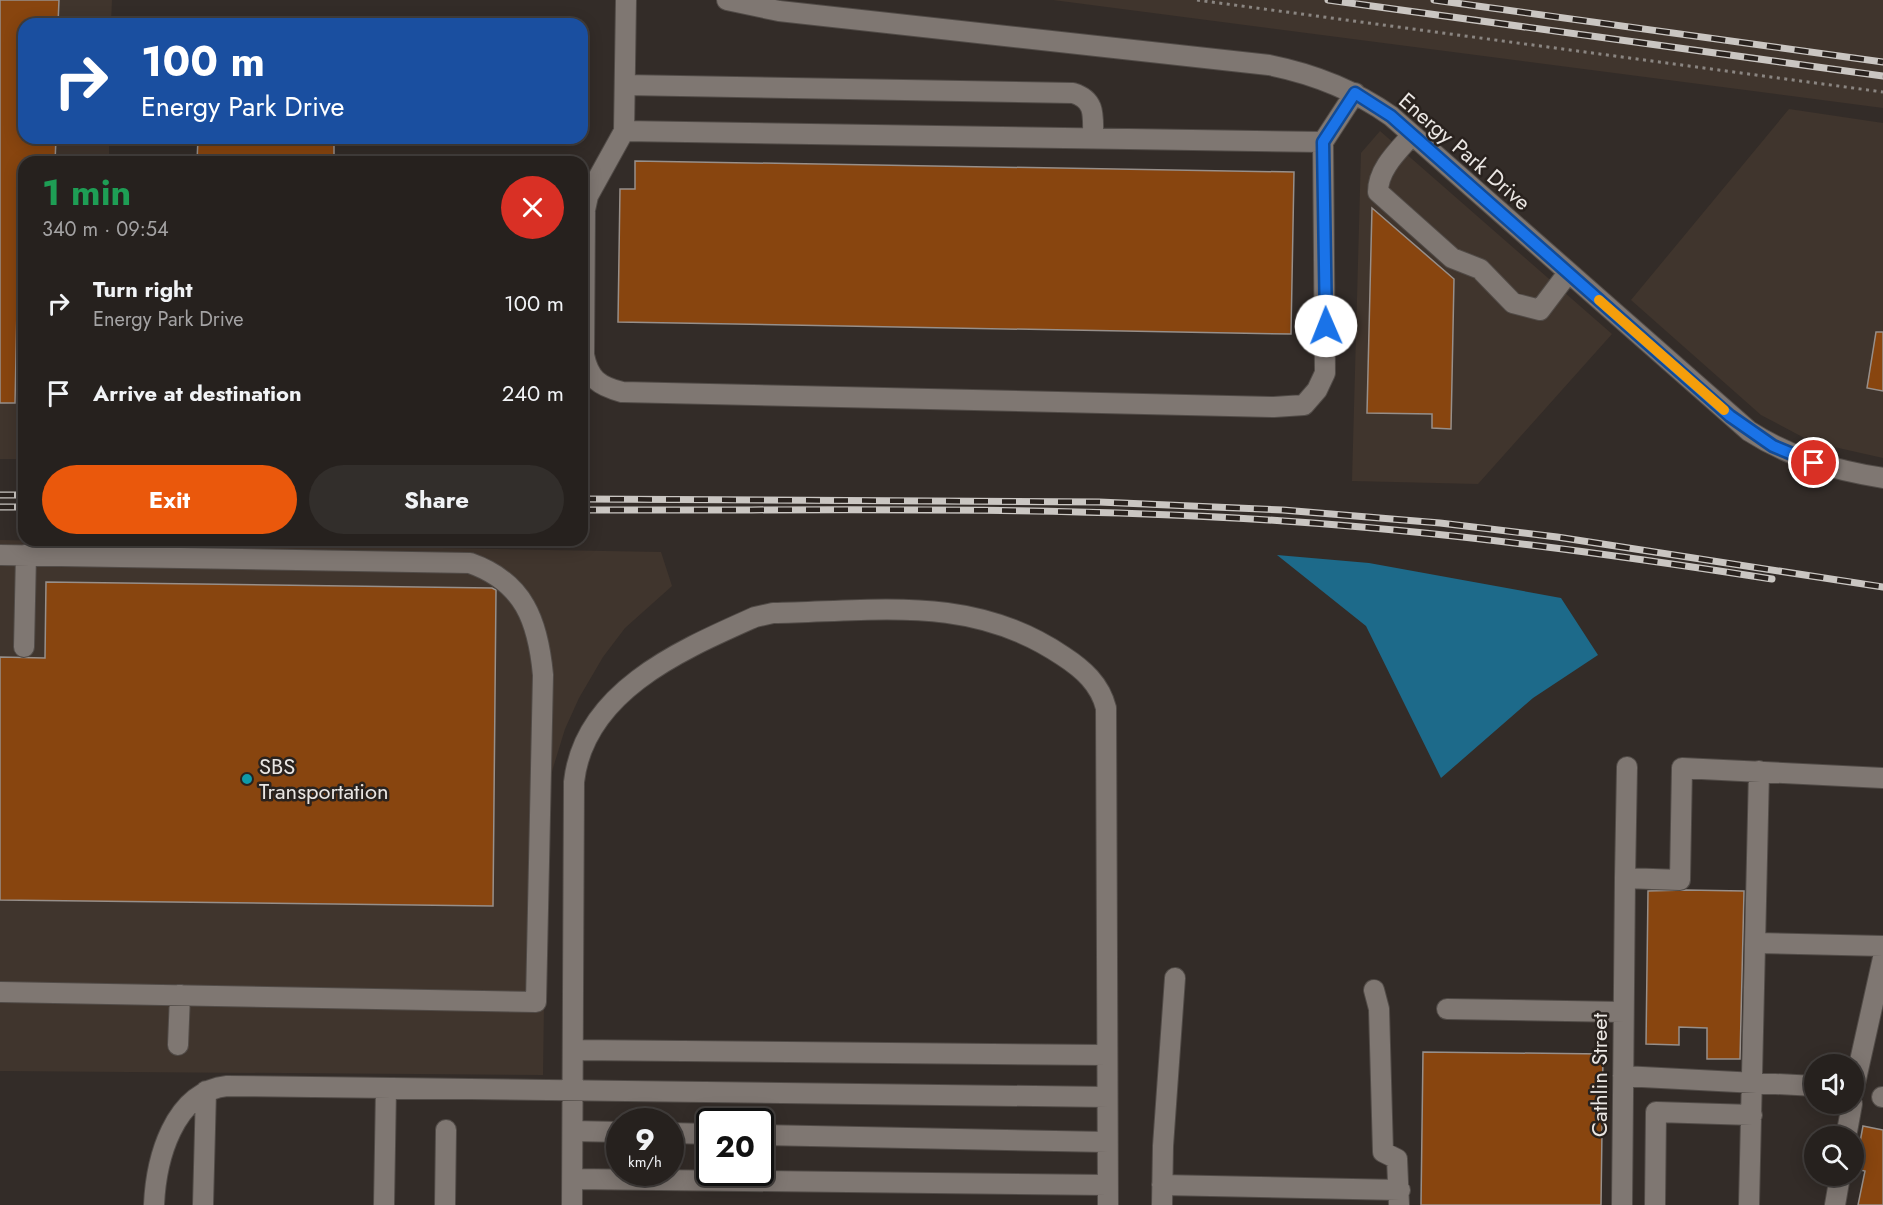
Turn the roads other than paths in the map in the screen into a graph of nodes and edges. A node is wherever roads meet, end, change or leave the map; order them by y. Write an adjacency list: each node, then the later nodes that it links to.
1 (626, 0): 3 (street)
2 (727, 0): 4 (street, Energy Park Drive)
3 (625, 85): 5 (street); 7 (street)
4 (1355, 93): 6 (street, Energy Park Drive); 8 (street)
5 (624, 131): 7 (street); 9 (street)
6 (1412, 135): 10 (street, Energy Park Drive); 10 (street)
7 (1093, 137): 8 (street)
8 (1323, 142): 11 (street)
9 (588, 196)
10 (1568, 273): 12 (street, Energy Park Drive)
11 (588, 371)
12 (1883, 478)
13 (0, 555): 14 (street)
14 (26, 555): 15 (street); 26 (street)
15 (24, 647)
16 (1627, 767): 19 (street, Cathlin Street)
17 (1759, 771): 18 (street); 19 (street); 20 (street)
18 (1883, 778)
19 (1625, 878): 28 (street, Cathlin Street)
20 (1756, 943): 21 (street); 34 (street)
21 (1883, 946)
22 (1883, 958): 31 (street)
23 (1175, 978): 48 (street)
24 (1374, 990): 50 (street)
25 (0, 992): 26 (street)
26 (180, 995): 29 (street)
27 (1447, 1009): 28 (street)
28 (1623, 1012): 33 (street, Cathlin Street)
29 (178, 1045)
30 (575, 1050): 32 (street); 32 (street); 37 (street)
31 (1862, 1054)
32 (1107, 1055): 39 (street)
33 (1623, 1076): 34 (street); 58 (street, Cathlin Street)
34 (1753, 1084): 35 (street); 40 (street)
35 (1804, 1086)
36 (386, 1088): 37 (street); 38 (street); 53 (street)
37 (573, 1090): 39 (street); 42 (street)
38 (206, 1091): 51 (street); 52 (street)
39 (1107, 1097): 45 (street)
40 (1752, 1115): 59 (street); 60 (street)
41 (446, 1130): 54 (street)
42 (573, 1131): 43 (street); 46 (street)
43 (606, 1132)
44 (774, 1135): 45 (street)
45 (1107, 1142): 47 (street)
46 (573, 1179): 47 (street); 55 (street)
47 (1107, 1185): 56 (street)
48 (1162, 1185): 50 (street); 57 (street)
49 (1838, 1186): 61 (street)
50 (1400, 1197)
51 (154, 1205)
52 (203, 1205)
53 (384, 1205)
54 (445, 1205)
55 (572, 1205)
56 (1107, 1205)
57 (1162, 1205)
58 (1622, 1205)
59 (1655, 1205)
60 (1749, 1205)
61 (1834, 1205)

